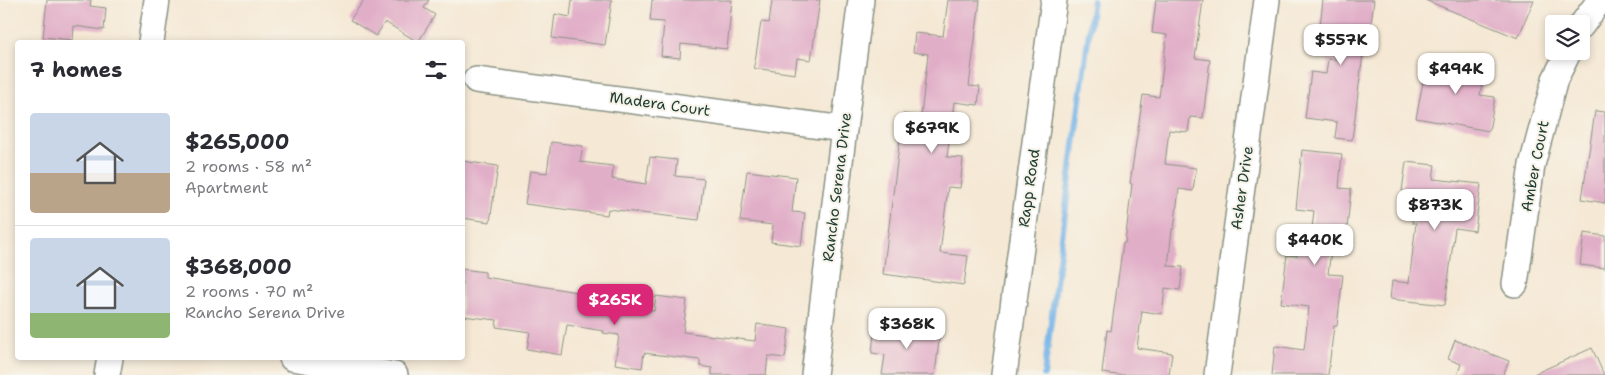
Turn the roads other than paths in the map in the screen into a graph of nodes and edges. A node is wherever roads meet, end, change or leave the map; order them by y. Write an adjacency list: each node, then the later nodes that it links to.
1 (157, 0): 7 (street)
2 (861, 0): 10 (street, Rancho Serena Drive)
3 (1054, 0): 17 (street, Rapp Road)
4 (1267, 0): 18 (street, Asher Drive)
5 (1600, 0): 6 (street)
6 (1589, 15)
7 (151, 40)
8 (1564, 60): 11 (street, Amber Court)
9 (476, 80): 10 (street, Madera Court)
10 (844, 129): 16 (street, Rancho Serena Drive)
11 (1515, 284)
12 (110, 360): 14 (street)
13 (304, 360): 15 (street)
14 (107, 375)
15 (395, 375)
16 (814, 375)
17 (1004, 375)
18 (1216, 375)

